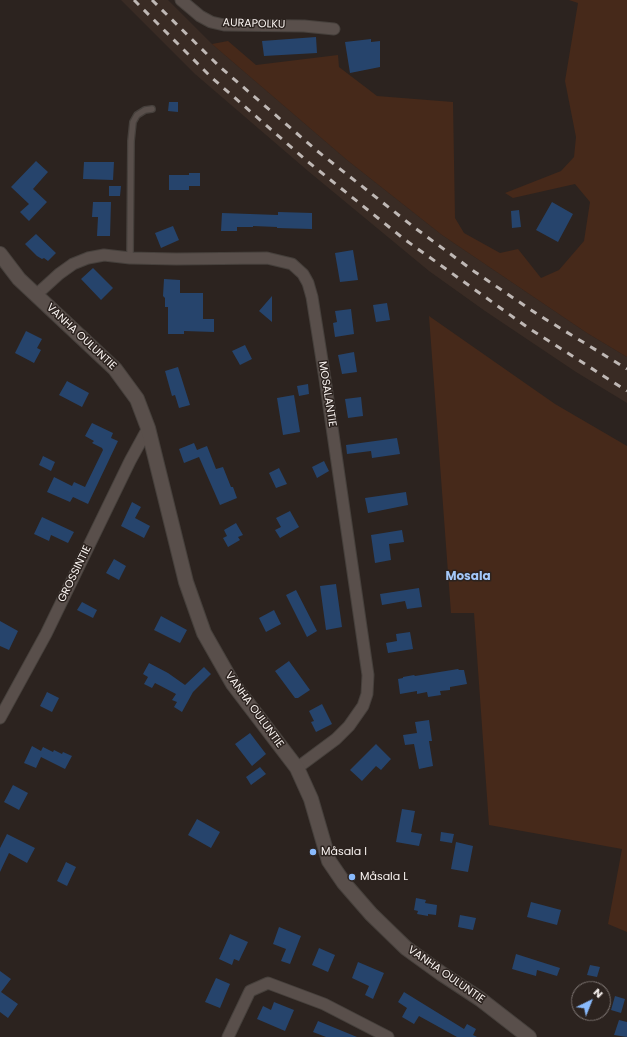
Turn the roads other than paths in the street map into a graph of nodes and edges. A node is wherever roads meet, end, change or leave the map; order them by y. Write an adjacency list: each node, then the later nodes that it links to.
1 (181, 0): 2 (street, AURAPOLKU)
2 (334, 29)
3 (152, 109): 5 (lane)
4 (0, 254): 6 (street, VANHA OULUNTIE)
5 (130, 258): 6 (street, MOSALANTIE); 9 (street, MOSALANTIE)
6 (36, 295): 7 (street, VANHA OULUNTIE)
7 (148, 428): 8 (street, GROSSINTIE); 9 (street, VANHA OULUNTIE)
8 (0, 718)
9 (297, 768): 10 (street, VANHA OULUNTIE)
10 (522, 1035)
11 (228, 1037): 12 (street)
12 (388, 1037)

